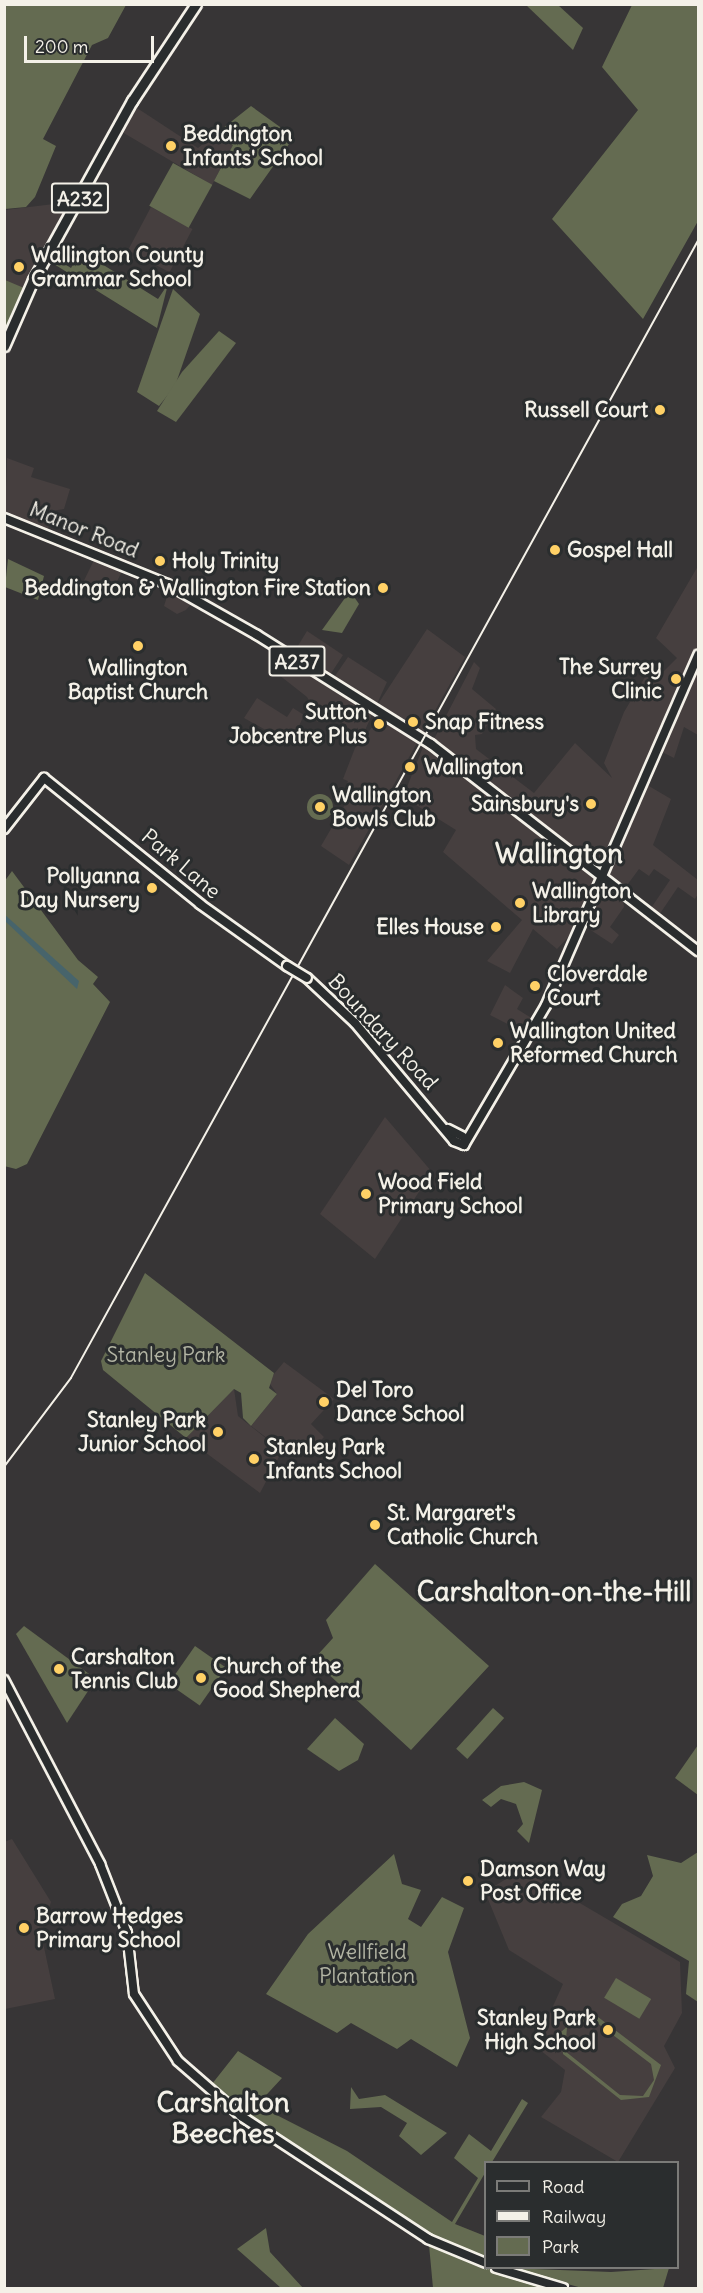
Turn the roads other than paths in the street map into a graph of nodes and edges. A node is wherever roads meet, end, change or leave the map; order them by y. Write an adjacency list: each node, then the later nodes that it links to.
1 (196, 4): 2 (highway, A232)
2 (4, 346)
3 (4, 518): 6 (main road, Manor Road / A237)
4 (699, 655): 6 (main road)
5 (4, 829): 8 (main road, Park Lane, bridge)
6 (599, 879): 7 (main road, A237); 8 (main road, Boundary Road, bridge)
7 (699, 951)
8 (298, 973)
9 (4, 1680): 10 (main road)
10 (484, 2263)
11 (499, 2269): 12 (main road)
12 (563, 2289)

